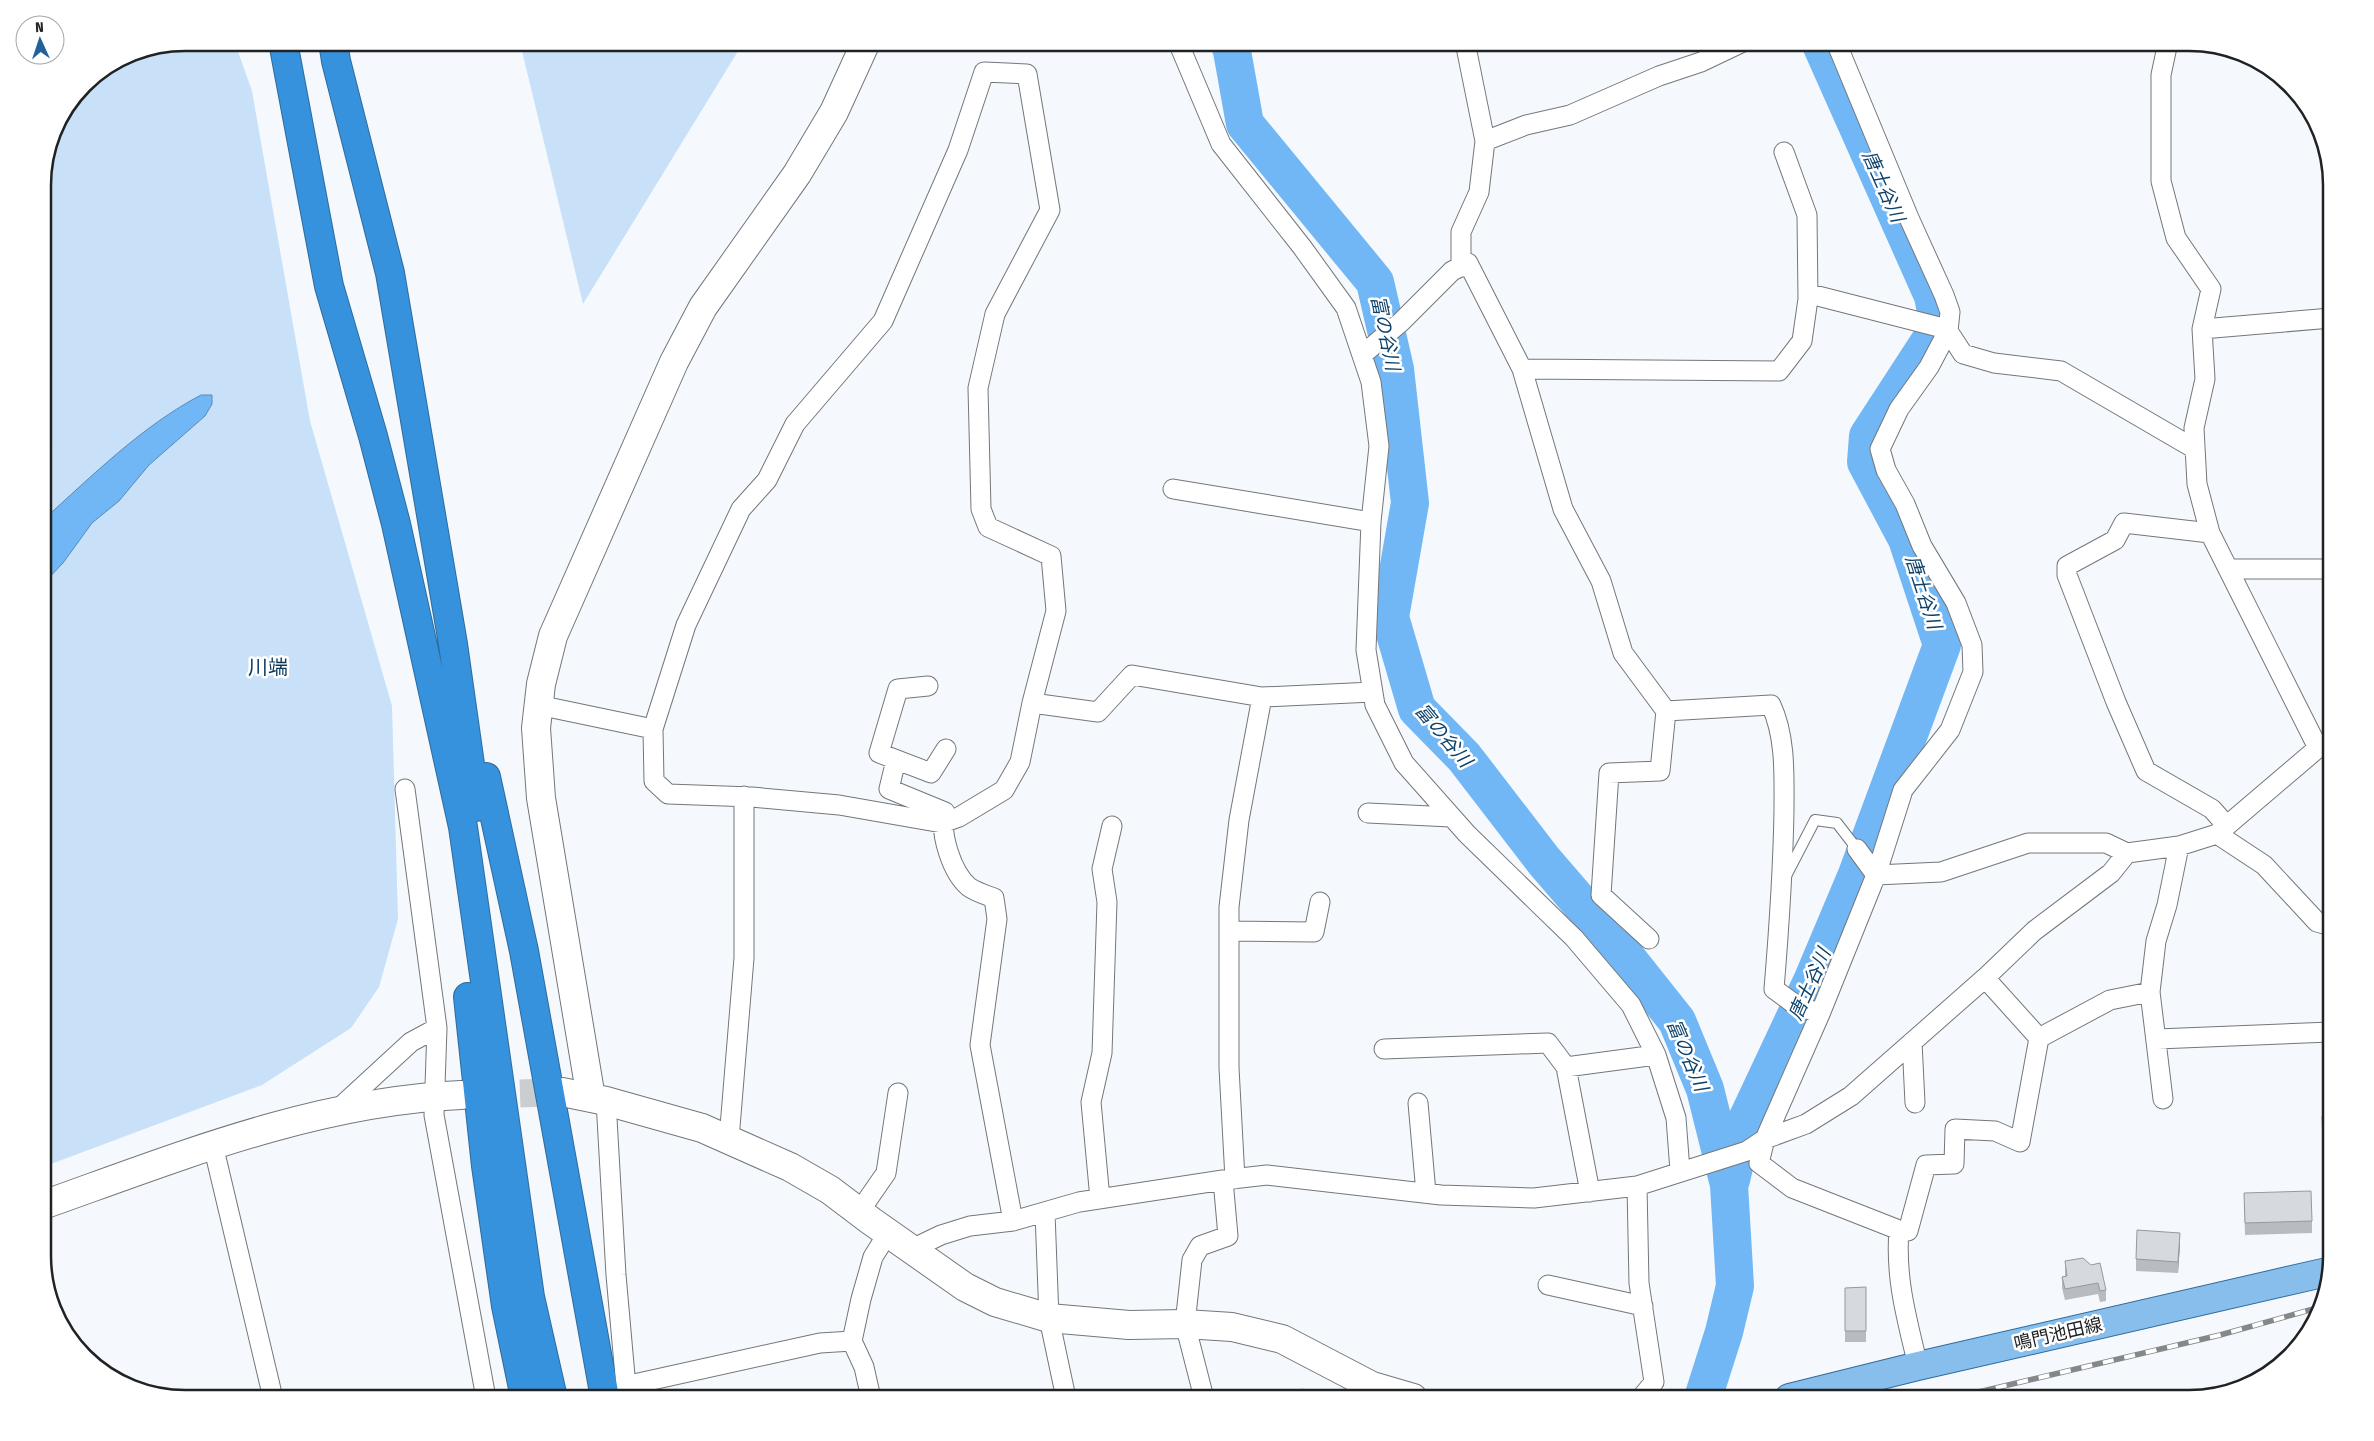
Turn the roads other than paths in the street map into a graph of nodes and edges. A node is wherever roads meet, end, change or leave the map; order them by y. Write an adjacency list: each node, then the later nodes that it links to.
1 (1467, 51): 11 (street)
2 (1721, 51): 11 (street)
3 (1840, 51): 16 (street)
4 (2166, 51): 17 (street)
5 (277, 52): 10 (highway)
6 (285, 52): 10 (highway)
7 (334, 52): 26 (highway)
8 (862, 52): 32 (street)
9 (1182, 52): 18 (street)
10 (290, 84): 27 (highway)
11 (1485, 141): 13 (street)
12 (1784, 152): 14 (street)
13 (1461, 267): 18 (street); 19 (street)
14 (1808, 299): 16 (street); 19 (street)
15 (2322, 319): 17 (street)
16 (1937, 327): 20 (street); 49 (street)
17 (2202, 329): 20 (street)
18 (1363, 354): 22 (street)
19 (1522, 369): 33 (street)
20 (2195, 449): 23 (street)
21 (1173, 489): 22 (street)
22 (1371, 522): 29 (street)
23 (2210, 533): 24 (street); 45 (street)
24 (2229, 569): 25 (street); 35 (street)
25 (2322, 569)
26 (453, 644): 93 (highway); 104 (highway)
27 (427, 672): 93 (highway); 101 (highway)
28 (928, 686): 38 (street)
29 (1373, 692): 30 (street); 42 (street)
30 (1262, 697): 31 (street); 53 (street)
31 (1032, 703): 34 (street); 43 (street)
32 (538, 706): 34 (street); 70 (street)
33 (1666, 711): 50 (street); 54 (street)
34 (653, 729): 40 (street)
35 (2323, 739)
36 (2323, 746): 45 (street)
37 (946, 748): 38 (street)
38 (896, 760): 43 (street)
39 (405, 789): 58 (street)
40 (744, 796): 43 (street); 75 (street)
41 (1368, 813): 42 (street)
42 (1451, 817): 64 (street)
43 (942, 823): 87 (street)
44 (1112, 826): 83 (street)
45 (2221, 829): 46 (street); 52 (street)
46 (2179, 846): 48 (street); 56 (street)
47 (1857, 849): 49 (street); 50 (lane)
48 (2127, 853): 49 (street); 55 (street)
49 (1873, 870): 57 (street)
50 (1783, 881): 57 (street)
51 (1320, 902): 53 (street)
52 (2323, 924)
53 (1229, 931): 79 (street)
54 (1649, 939)
55 (1985, 978): 60 (street); 62 (street)
56 (2150, 992): 60 (street); 61 (street)
57 (1817, 1013): 76 (street)
58 (438, 1028): 69 (street); 74 (street)
59 (2323, 1032): 61 (street)
60 (2039, 1038): 88 (street)
61 (2157, 1039): 71 (street)
62 (1912, 1042): 73 (street); 76 (street)
63 (1384, 1049): 65 (street)
64 (1656, 1055): 65 (street); 78 (street)
65 (1566, 1067): 81 (street)
66 (562, 1092): 70 (street)
67 (898, 1093): 85 (street)
68 (461, 1095): 69 (street)
69 (434, 1096): 74 (street); 100 (street)
70 (599, 1099): 75 (street); 105 (street)
71 (2163, 1099)
72 (1418, 1103): 82 (street)
73 (1916, 1103)
74 (333, 1113): 77 (street)
75 (730, 1139): 85 (street)
76 (1765, 1139): 78 (street); 88 (street)
77 (213, 1145): 84 (street); 99 (street)
78 (1684, 1170): 80 (street)
79 (1229, 1180): 82 (street); 83 (street); 96 (street)
80 (1637, 1186): 81 (street); 94 (street)
81 (1590, 1192): 82 (street)
82 (1426, 1193)
83 (1100, 1199): 86 (street)
84 (52, 1202)
85 (860, 1212): 89 (street)
86 (1045, 1213): 87 (street); 95 (street)
87 (1013, 1221): 90 (street)
88 (1899, 1230): 98 (street)
89 (888, 1233): 90 (street); 97 (street)
90 (912, 1249): 95 (street)
91 (2322, 1273): 98 (main road, 鳴門池田線)
92 (1548, 1285): 94 (street)
93 (539, 1295): 102 (highway); 103 (highway)
94 (1643, 1306): 111 (street)
95 (1049, 1318): 96 (street); 108 (street)
96 (1185, 1324): 109 (street); 110 (street)
97 (852, 1341): 106 (street); 107 (street)
98 (1918, 1366): 112 (main road, 鳴門池田線)
99 (271, 1390)
100 (485, 1390)
101 (523, 1390)
102 (552, 1390)
103 (569, 1390)
104 (618, 1390)
105 (619, 1390)
106 (635, 1390)
107 (869, 1390)
108 (1064, 1390)
109 (1202, 1390)
110 (1386, 1390)
111 (1648, 1390)
112 (1821, 1390)

